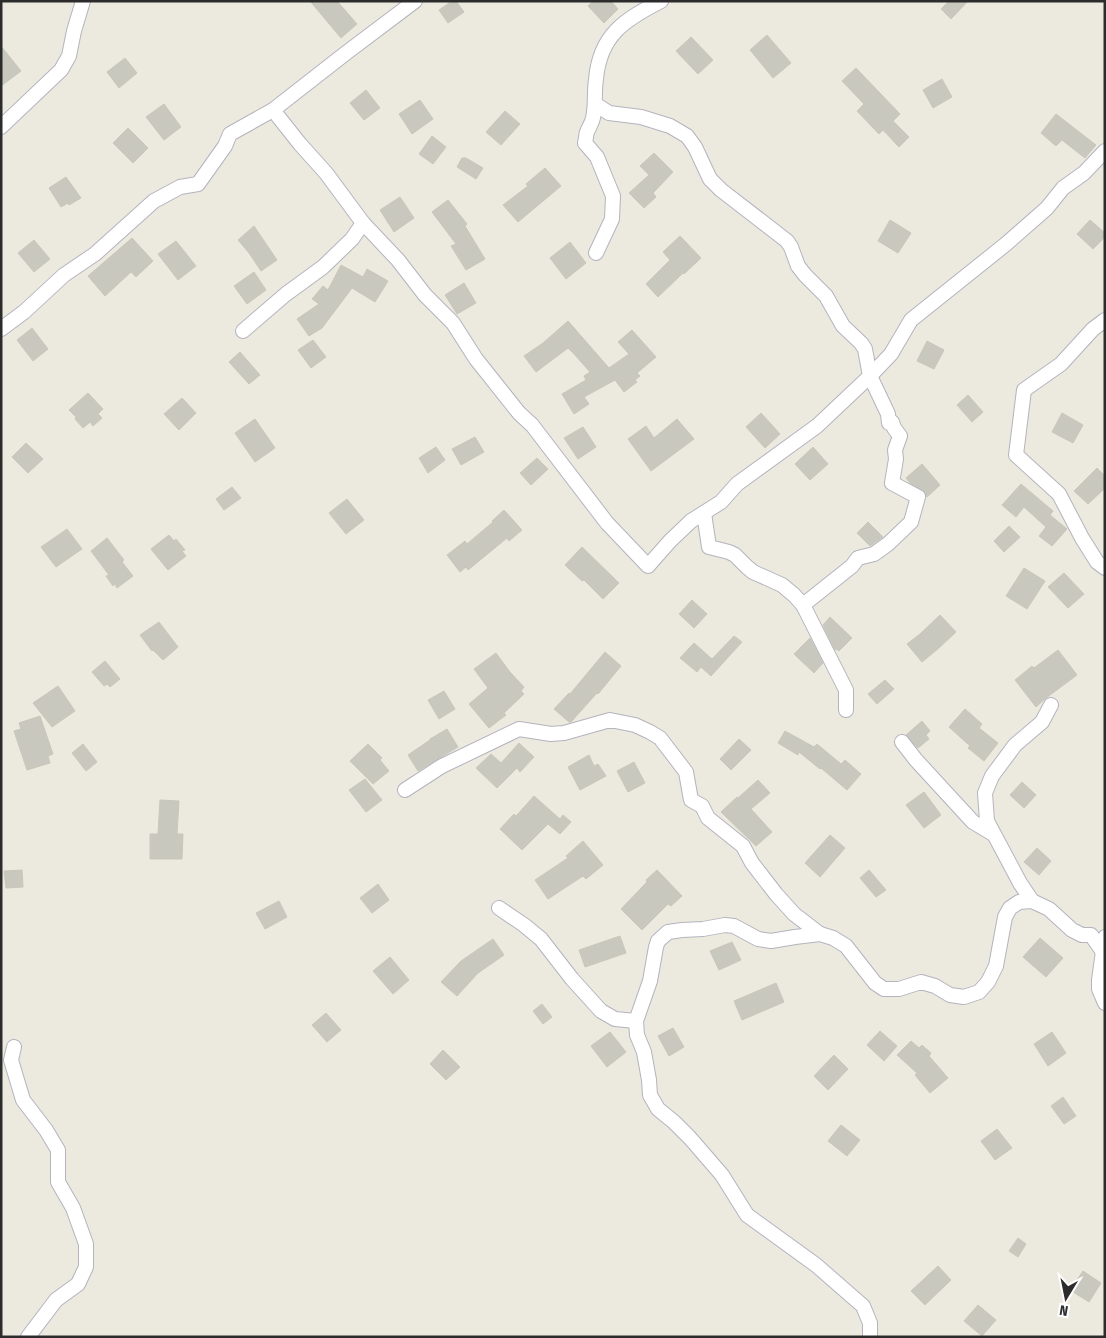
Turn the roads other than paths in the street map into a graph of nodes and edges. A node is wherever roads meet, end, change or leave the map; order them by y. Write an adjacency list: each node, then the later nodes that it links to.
1 (83, 1): 6 (street)
2 (415, 1): 5 (street)
3 (661, 1): 4 (street)
4 (595, 104): 9 (street); 13 (street)
5 (273, 110): 8 (street); 11 (street)
6 (1, 127)
7 (1105, 151): 13 (street)
8 (363, 223): 12 (street); 14 (street)
9 (596, 253)
10 (1105, 320): 15 (street)
11 (1, 329)
12 (242, 331)
13 (870, 376): 14 (street); 16 (street)
14 (704, 513): 16 (street)
15 (1105, 568)
16 (803, 605): 18 (street)
17 (1050, 705): 21 (street)
18 (846, 710)
19 (902, 742): 21 (street)
20 (405, 790): 24 (street)
21 (993, 834): 22 (street)
22 (1032, 901): 25 (street); 28 (street)
23 (500, 908): 30 (street)
24 (794, 914): 25 (street); 26 (street)
25 (820, 934): 26 (street)
26 (795, 936): 30 (street)
27 (1105, 937): 28 (street)
28 (1103, 952): 29 (street)
29 (1105, 1004)
30 (636, 1021): 33 (street)
31 (14, 1047): 32 (street)
32 (28, 1337)
33 (870, 1337)

